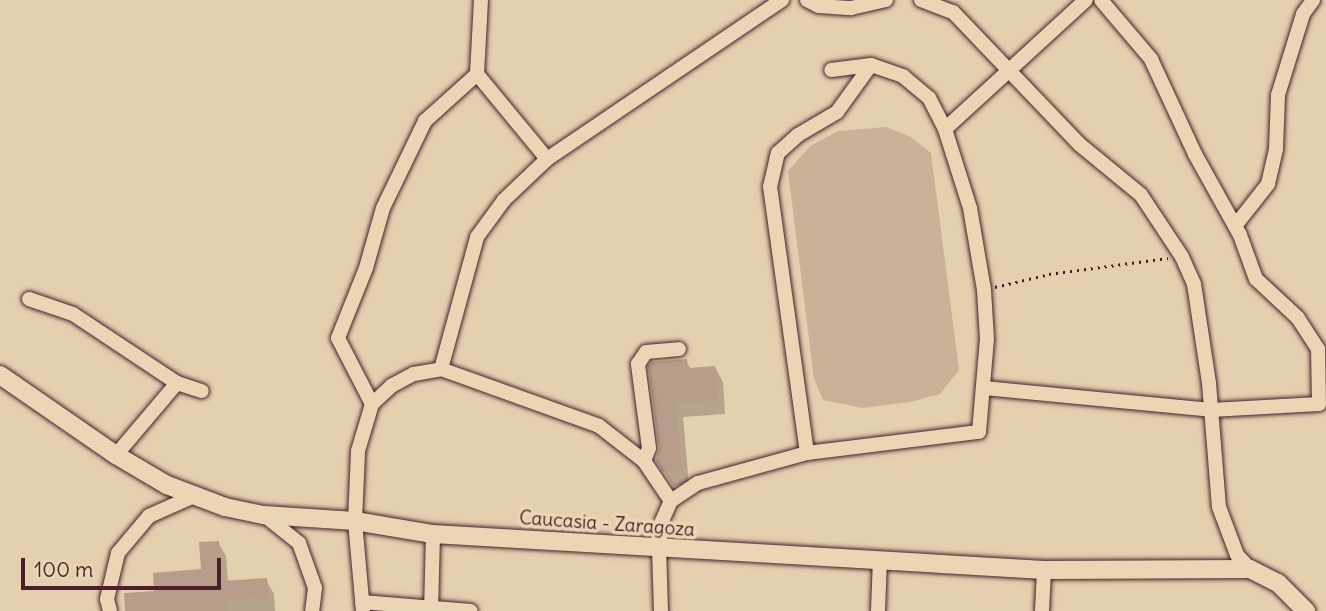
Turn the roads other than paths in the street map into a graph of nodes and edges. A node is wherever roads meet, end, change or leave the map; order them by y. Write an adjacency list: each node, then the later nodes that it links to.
1 (481, 0): 12 (street)
2 (782, 0): 14 (street)
3 (807, 0): 4 (street)
4 (886, 0)
5 (921, 0): 10 (street)
6 (1086, 0): 10 (street)
7 (1101, 0): 15 (street)
8 (1313, 0): 15 (street)
9 (871, 65): 11 (street); 13 (street); 25 (street)
10 (1009, 69): 13 (street); 24 (street)
11 (831, 70)
12 (477, 74): 14 (street); 23 (street)
13 (944, 128): 21 (street)
14 (547, 159): 18 (street)
15 (1235, 226): 24 (street)
16 (29, 299): 20 (street)
17 (679, 349): 27 (street)
18 (441, 369): 23 (street); 27 (street)
19 (0, 375): 26 (main road, Caucasia - Zaragoza)
20 (177, 383): 22 (street); 26 (street)
21 (984, 388): 24 (street); 25 (street)
22 (202, 391)
23 (372, 404): 31 (street)
24 (1211, 410): 35 (street)
25 (807, 453): 29 (street)
26 (116, 455): 28 (main road, Caucasia - Zaragoza)
27 (644, 461): 29 (street)
28 (194, 496): 30 (main road, Caucasia - Zaragoza); 39 (street)
29 (671, 501): 33 (street)
30 (264, 515): 31 (main road, Caucasia - Zaragoza); 40 (street)
31 (355, 521): 32 (main road, Caucasia - Zaragoza); 37 (street)
32 (433, 534): 33 (main road, Caucasia - Zaragoza); 38 (street)
33 (659, 548): 34 (main road, Caucasia - Zaragoza); 42 (street)
34 (880, 560): 36 (main road, Caucasia - Zaragoza); 43 (street)
35 (1250, 569): 36 (main road, Caucasia - Zaragoza); 45 (main road)
36 (1044, 570): 44 (street)
37 (363, 607): 38 (street)
38 (431, 609): 41 (street)
39 (110, 611)
40 (312, 611)
41 (471, 611)
42 (661, 611)
43 (878, 611)
44 (1042, 611)
45 (1306, 611)

